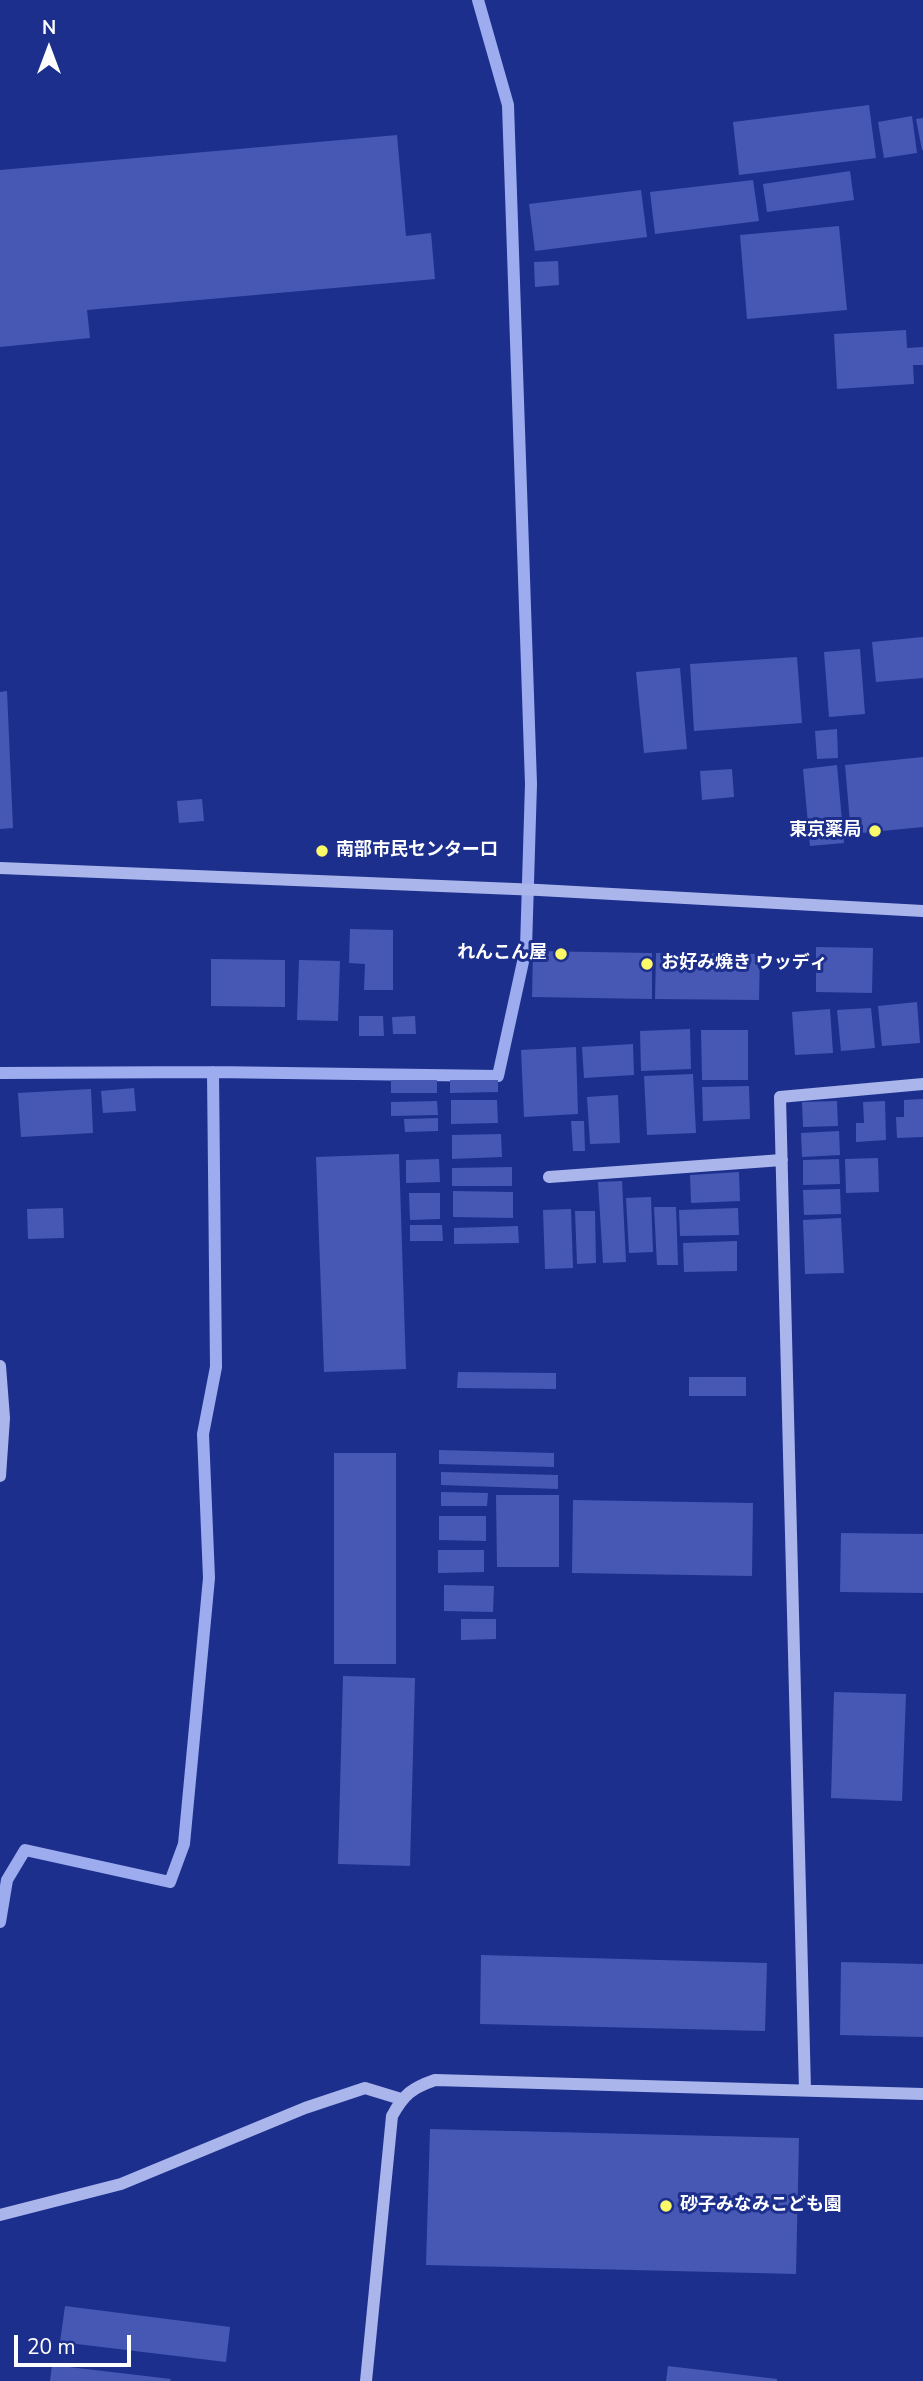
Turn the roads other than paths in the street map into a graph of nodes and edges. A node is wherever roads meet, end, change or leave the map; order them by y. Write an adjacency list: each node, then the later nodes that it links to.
1 (0, 868): 2 (street)
2 (923, 911)
3 (923, 1084): 4 (street)
4 (782, 1160): 5 (street); 8 (street)
5 (548, 1177)
6 (0, 1366): 7 (street)
7 (0, 1476)
8 (805, 2090): 9 (street); 10 (street)
9 (923, 2094)
10 (401, 2099): 11 (street); 12 (street)
11 (0, 2215)
12 (366, 2381)

